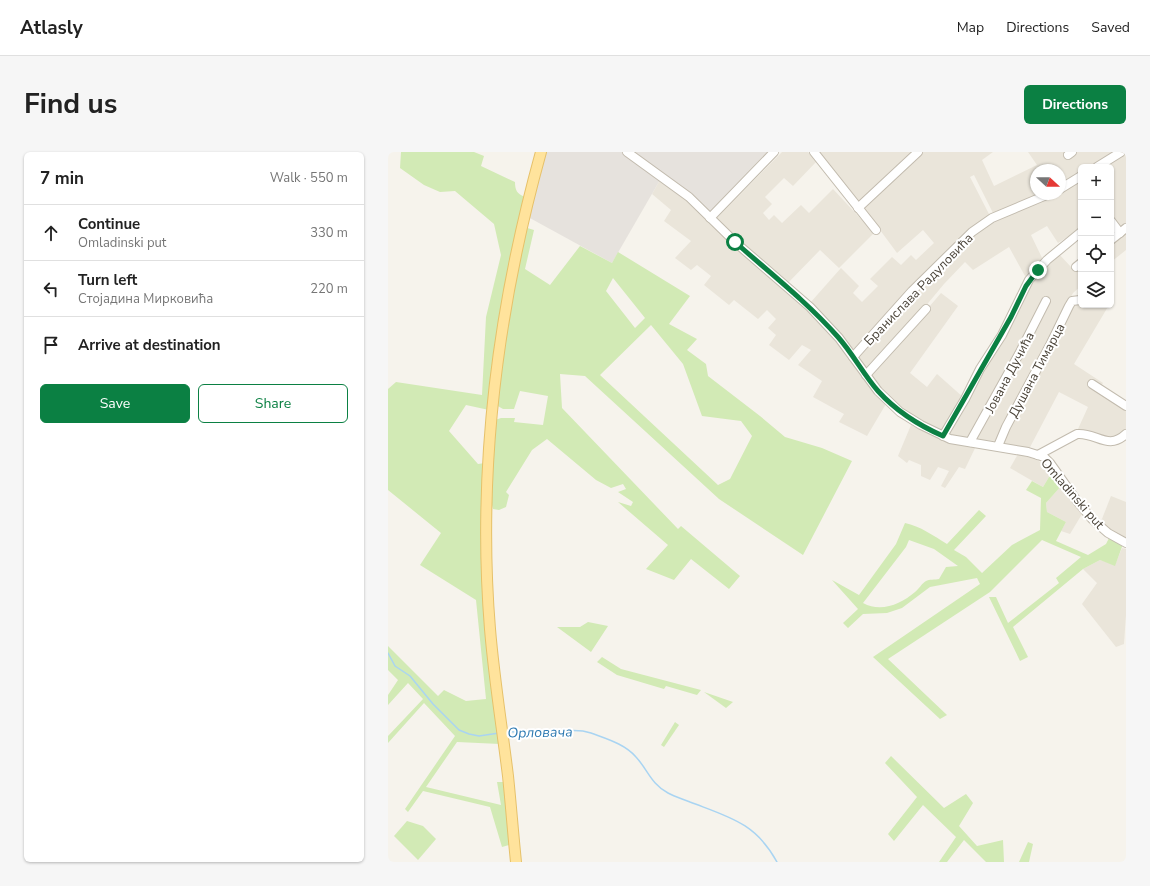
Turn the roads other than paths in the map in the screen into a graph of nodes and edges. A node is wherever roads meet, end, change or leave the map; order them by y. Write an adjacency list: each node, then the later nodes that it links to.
1 (541, 152): 31 (main road)
2 (627, 152): 12 (street, Omladinski put)
3 (774, 152): 12 (street)
4 (814, 152): 11 (street)
5 (918, 152): 11 (street)
6 (1121, 152): 7 (street)
7 (1102, 164)
8 (1078, 178): 9 (street)
9 (1066, 185)
10 (1035, 200): 21 (street, Бранислава Радуловића)
11 (858, 208): 14 (street)
12 (710, 218): 21 (street, Omladinski put)
13 (1114, 223): 15 (street)
14 (876, 230)
15 (1123, 230): 17 (street)
16 (1078, 234): 26 (street)
17 (1114, 238)
18 (1078, 300): 28 (street, Душана Тимарца)
19 (1046, 301): 27 (street, Јована Дучића)
20 (926, 308): 22 (street)
21 (853, 357): 22 (street, Omladinski put)
22 (866, 375): 26 (street, Omladinski put)
23 (1092, 384): 24 (street)
24 (1126, 406)
25 (1126, 434): 29 (street)
26 (943, 436): 27 (street, Omladinski put)
27 (970, 442): 28 (street, Omladinski put)
28 (998, 446): 29 (street, Omladinski put)
29 (1038, 455): 30 (street, Omladinski put)
30 (1126, 543)
31 (516, 862)

